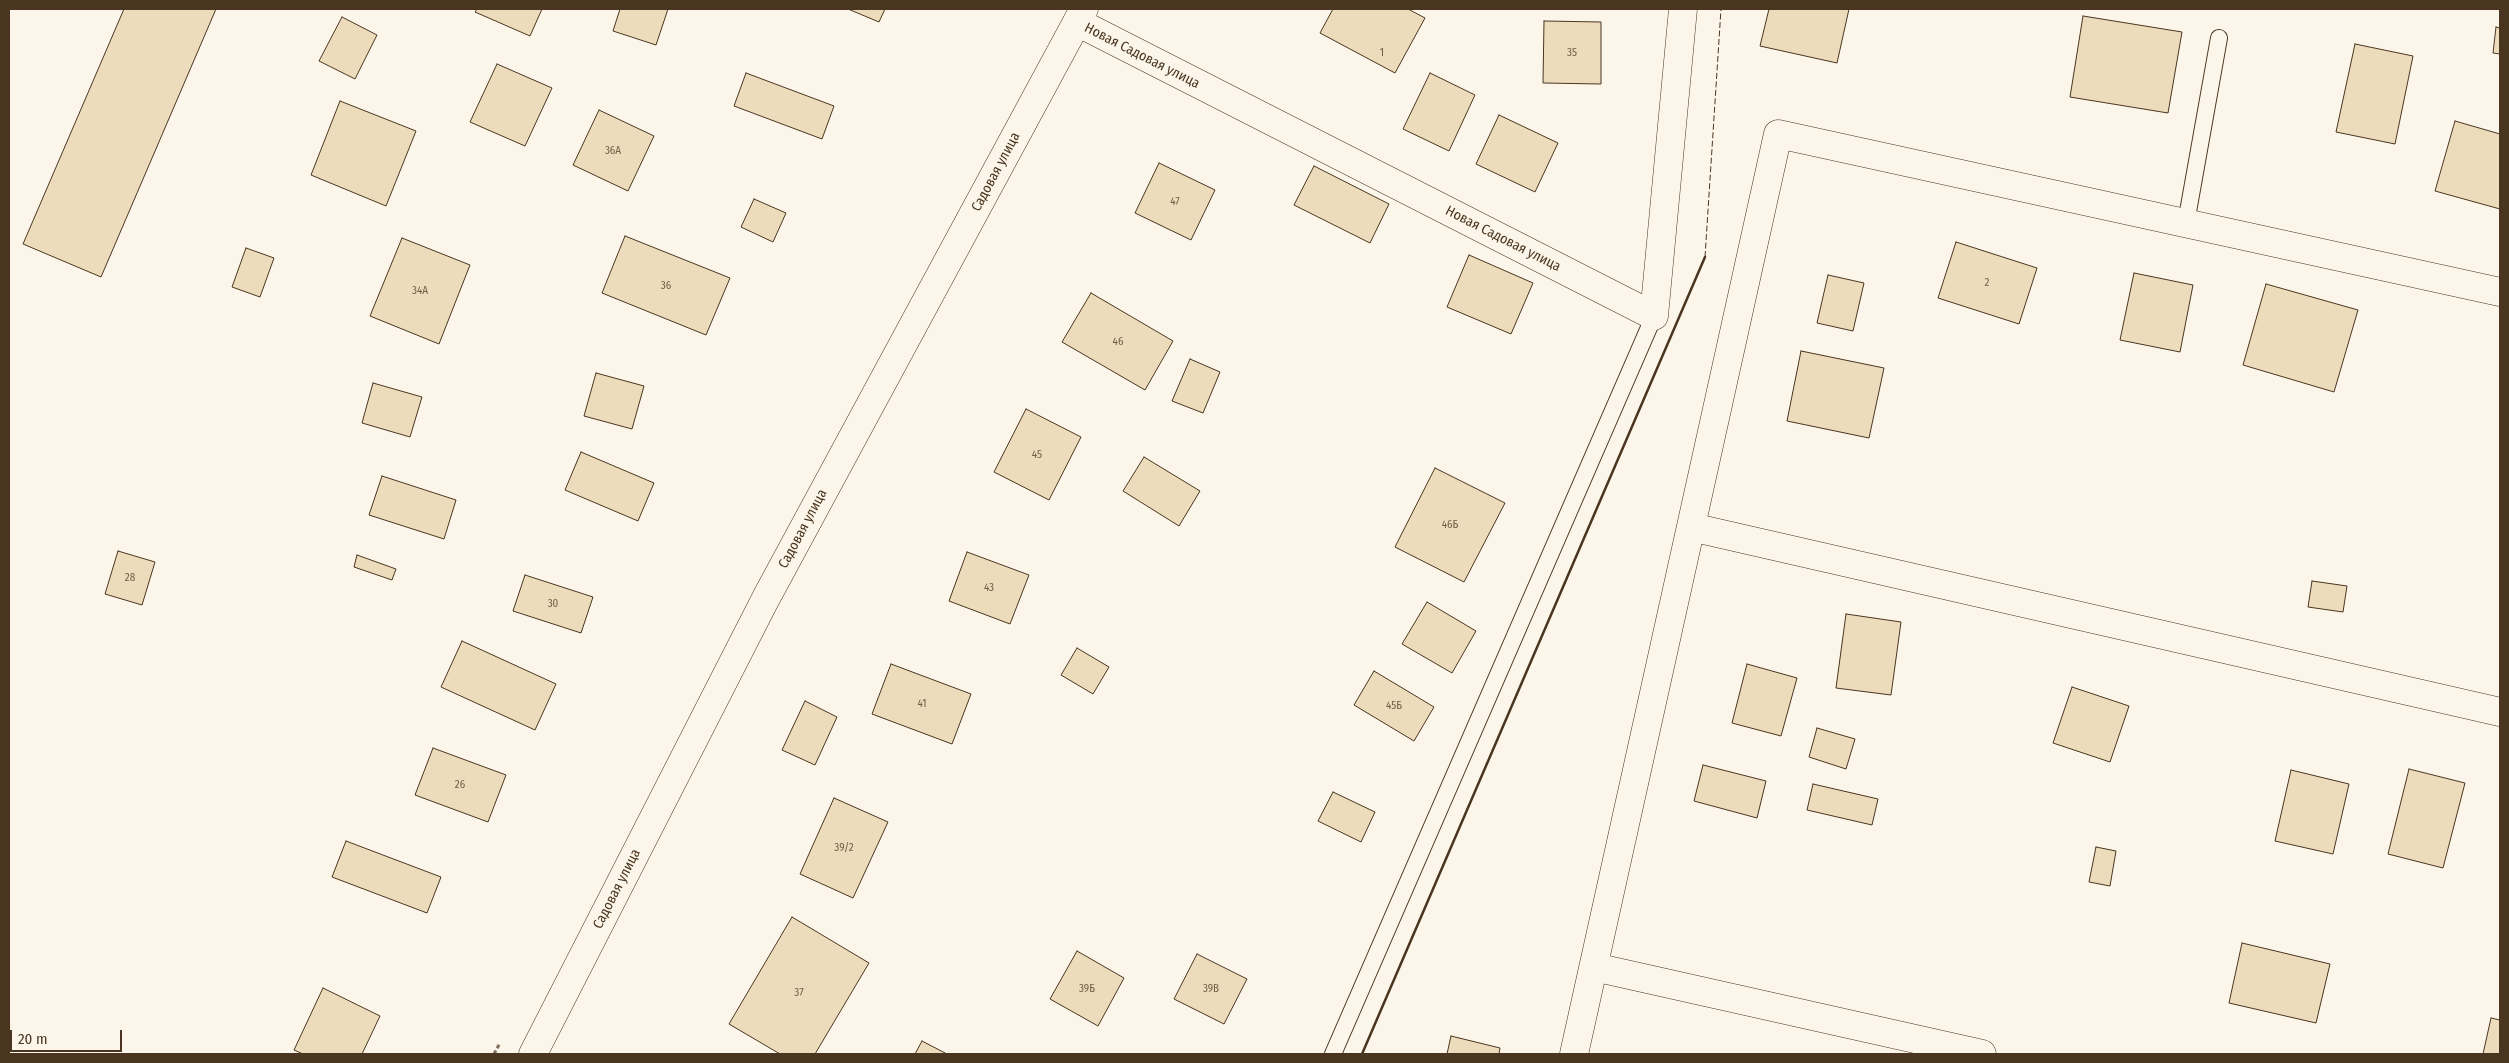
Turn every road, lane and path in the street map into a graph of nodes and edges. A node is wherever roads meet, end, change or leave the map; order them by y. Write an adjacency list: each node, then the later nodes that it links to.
1 (1683, 9): 6 (street)
2 (1080, 16): 6 (street, Новая Садовая улица); 10 (street, Садовая улица)
3 (2219, 38): 4 (lane)
4 (2186, 223): 5 (street); 7 (street)
5 (2500, 292)
6 (1654, 316): 11 (lane)
7 (1691, 527): 8 (street); 9 (street)
8 (2500, 712)
9 (1594, 967): 12 (street); 13 (street)
10 (533, 1054)
11 (1333, 1054)
12 (1574, 1054)
13 (1982, 1054)

